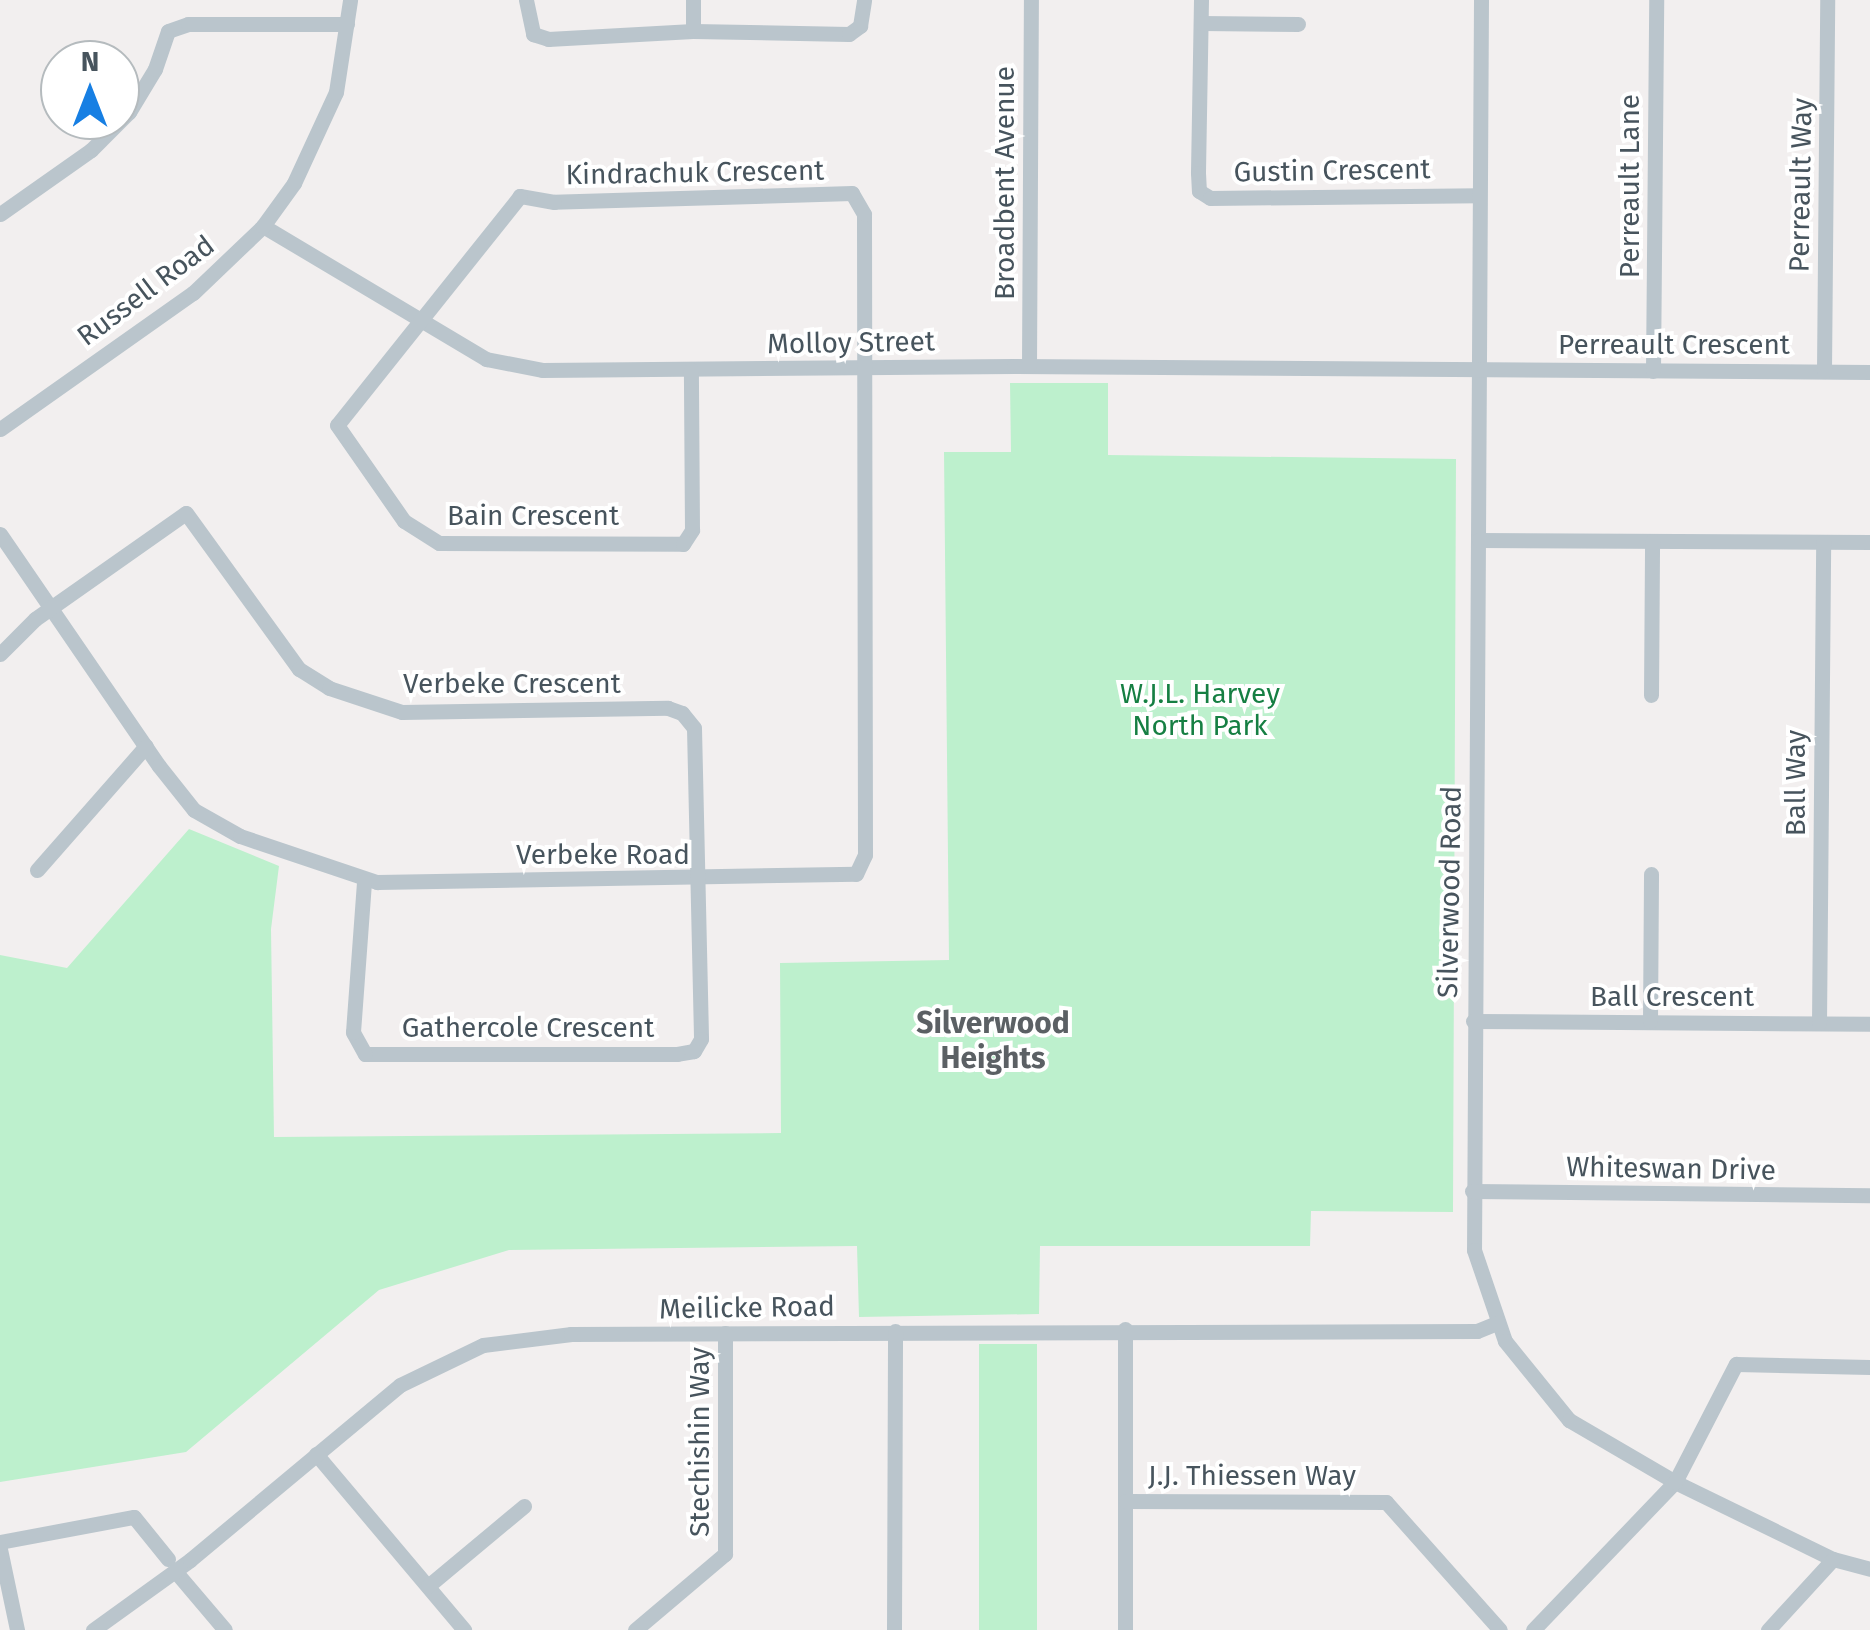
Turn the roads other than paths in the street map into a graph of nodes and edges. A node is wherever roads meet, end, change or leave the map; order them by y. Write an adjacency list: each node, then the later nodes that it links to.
1 (350, 0): 11 (street, Russell Road)
2 (526, 0): 13 (street)
3 (693, 0): 13 (street)
4 (864, 0): 13 (street)
5 (1031, 0): 18 (street, Broadbent Avenue)
6 (1201, 0): 10 (street, Gustin Crescent)
7 (1481, 0): 14 (street, Silverwood Road)
8 (1656, 0): 23 (street, Perreault Lane)
9 (1827, 0): 22 (street, Perreault Way)
10 (1201, 23): 12 (street); 14 (street, Gustin Crescent)
11 (347, 24): 15 (street); 16 (street, Russell Road)
12 (1298, 24)
13 (693, 31)
14 (1479, 195): 20 (street, Silverwood Road)
15 (0, 214)
16 (263, 226): 17 (street, Molloy Street); 25 (street, Russell Road)
17 (418, 320): 19 (street, Kindrachuk Crescent); 21 (street, Molloy Street); 21 (street, Bain Crescent)
18 (1030, 366): 19 (street, Molloy Street); 20 (street, Molloy Street)
19 (860, 368): 21 (street, Molloy Street); 37 (street, Verbeke Road)
20 (1478, 368): 23 (street, Perreault Crescent); 27 (street, Silverwood Road)
21 (691, 370)
22 (1824, 371): 23 (street, Perreault Crescent); 24 (street, Perreault Crescent)
23 (1653, 372)
24 (1870, 372)
25 (0, 429)
26 (0, 534): 31 (street, Verbeke Road)
27 (1479, 540): 28 (street); 39 (street, Silverwood Road)
28 (1652, 541): 29 (street); 33 (street)
29 (1823, 542): 30 (street); 41 (street, Ball Way)
30 (1870, 542)
31 (50, 608): 32 (street); 34 (street, Verbeke Road); 37 (street, Verbeke Crescent)
32 (0, 654)
33 (1651, 695)
34 (146, 746): 35 (street); 38 (street, Verbeke Road)
35 (37, 870)
36 (1650, 874): 40 (street)
37 (696, 879): 38 (street, Verbeke Road); 38 (street, Gathercole Crescent)
38 (364, 881)
39 (1473, 1021): 40 (street, Ball Crescent); 43 (street, Silverwood Road)
40 (1650, 1021): 41 (street, Ball Crescent)
41 (1820, 1023): 42 (street, Ball Crescent)
42 (1870, 1024)
43 (1472, 1190): 44 (street, Whiteswan Drive); 45 (street, Silverwood Road)
44 (1870, 1196)
45 (1496, 1323): 46 (street, Meilicke Road); 51 (street, Silverwood Road)
46 (1125, 1329): 47 (street, Meilicke Road); 52 (street)
47 (895, 1331): 48 (street, Meilicke Road); 64 (street)
48 (725, 1333): 50 (street, Meilicke Road); 63 (street, Stechishin Way)
49 (1870, 1367): 51 (street)
50 (316, 1454): 56 (street, Meilicke Road); 58 (street)
51 (1675, 1482): 55 (street, Silverwood Road); 67 (street)
52 (1126, 1501): 65 (street); 66 (street, J.J. Thiessen Way)
53 (524, 1506): 58 (street)
54 (0, 1546): 56 (street); 59 (street)
55 (1833, 1558): 57 (street, Silverwood Road); 68 (street)
56 (172, 1565): 60 (street, Meilicke Road); 61 (street)
57 (1870, 1569)
58 (428, 1586): 62 (street)
59 (16, 1630)
60 (94, 1630)
61 (225, 1630)
62 (464, 1630)
63 (635, 1630)
64 (894, 1630)
65 (1125, 1630)
66 (1500, 1630)
67 (1534, 1630)
68 (1768, 1630)

